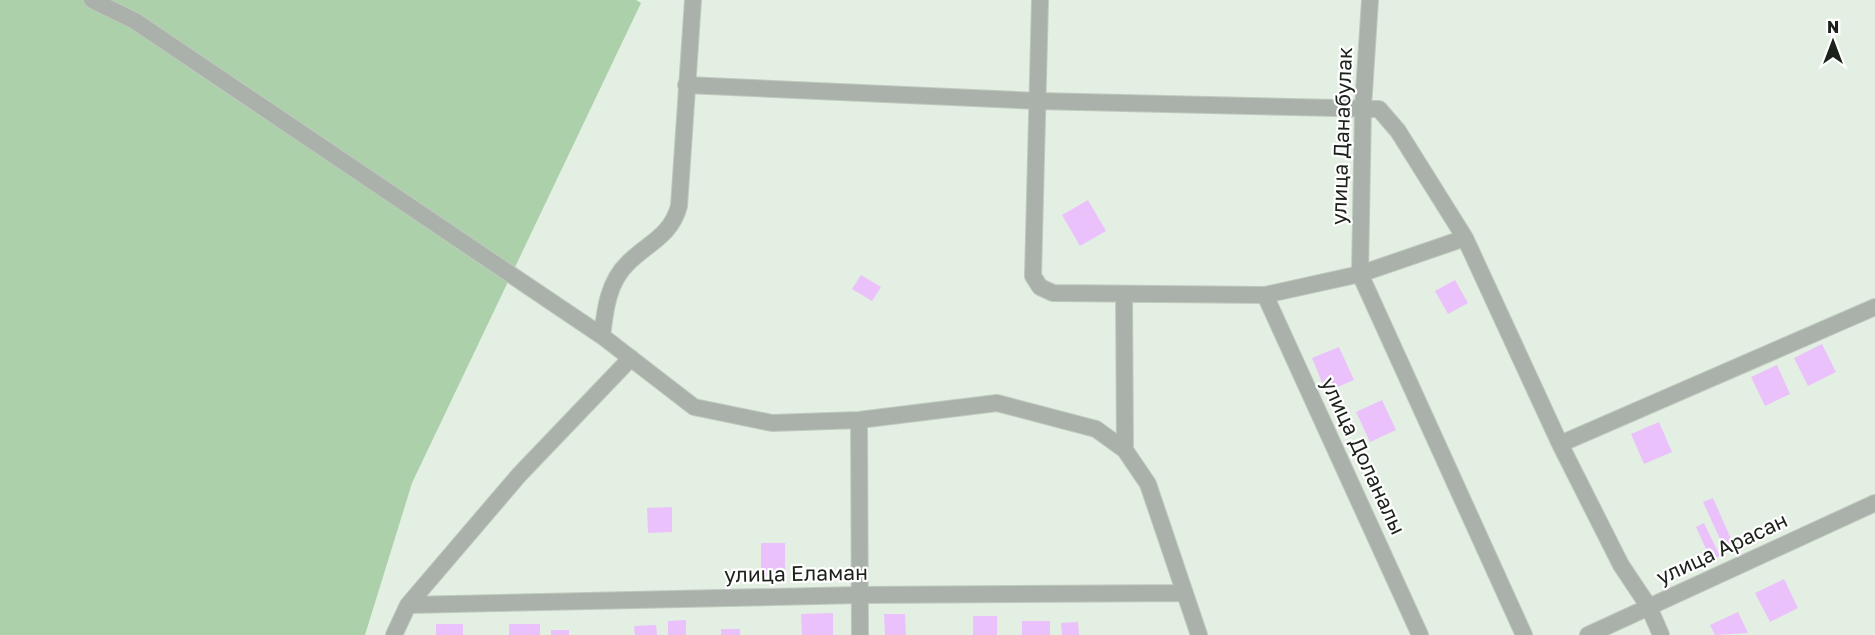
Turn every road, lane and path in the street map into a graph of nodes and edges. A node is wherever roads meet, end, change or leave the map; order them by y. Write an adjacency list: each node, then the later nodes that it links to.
1 (92, 0): 13 (street)
2 (693, 0): 5 (street)
3 (1040, 0): 6 (street)
4 (1370, 0): 7 (street, улица Данабулак)
5 (686, 85): 6 (street); 13 (street)
6 (1038, 101): 7 (street); 10 (street)
7 (1363, 107): 8 (street); 9 (street, улица Данабулак)
8 (1465, 238): 9 (street); 16 (street)
9 (1360, 274): 11 (street); 27 (street)
10 (1124, 294): 11 (street); 17 (street)
11 (1265, 295): 26 (street, улица Доланалы)
12 (1875, 307): 16 (street)
13 (602, 336): 14 (street)
14 (631, 358): 15 (street); 21 (street)
15 (859, 420): 17 (street); 20 (street)
16 (1560, 444): 22 (street)
17 (1125, 450): 19 (street)
18 (1875, 503): 22 (street, улица Арасан)
19 (1185, 593): 20 (street, улица Еламан); 25 (street)
20 (860, 595): 21 (street, улица Еламан); 24 (street)
21 (408, 605): 23 (street)
22 (1648, 607): 28 (street, улица Арасан); 29 (street)
23 (394, 635)
24 (860, 635)
25 (1199, 635)
26 (1420, 635)
27 (1524, 635)
28 (1588, 635)
29 (1661, 635)

